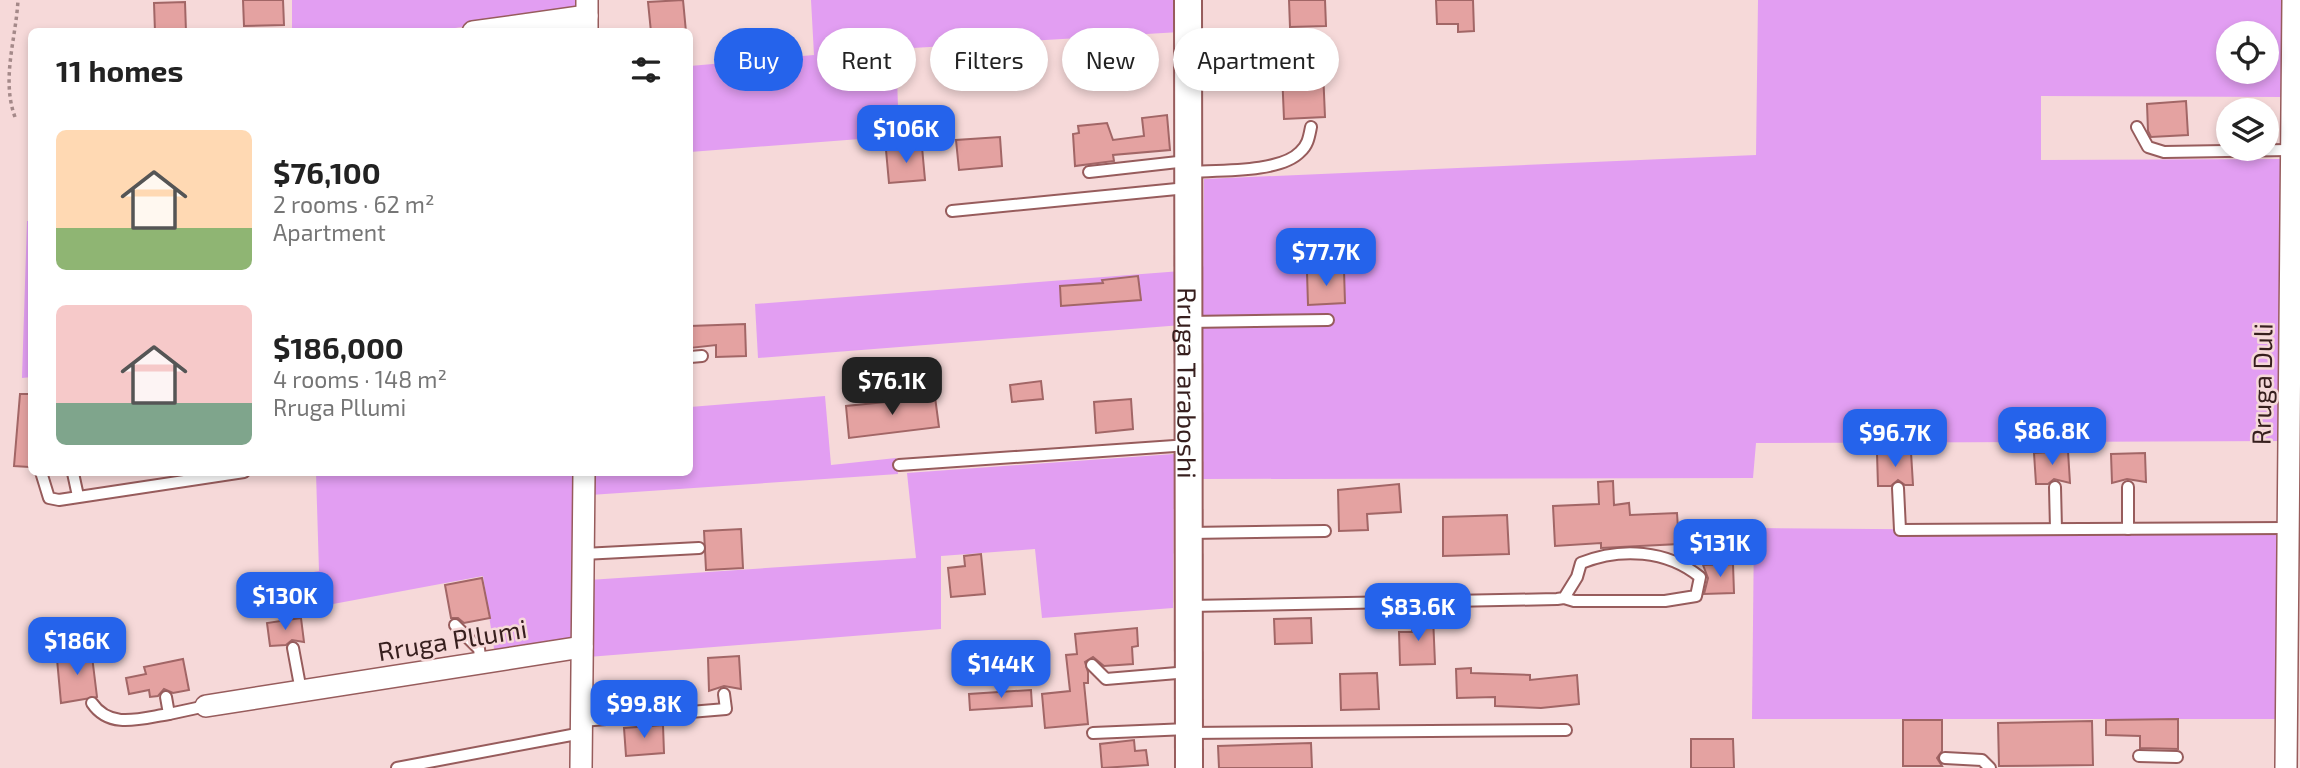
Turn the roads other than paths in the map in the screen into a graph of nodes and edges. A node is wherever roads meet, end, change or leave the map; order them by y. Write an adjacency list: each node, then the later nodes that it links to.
1 (1188, 0): 5 (street, Rruga Taraboshi)
2 (2293, 0): 9 (street, Rruga Duli)
3 (587, 16): 4 (street)
4 (502, 28)
5 (1188, 28)
6 (1188, 91): 11 (street, Rruga Taraboshi)
7 (1311, 127): 11 (lane)
8 (2137, 127): 9 (lane)
9 (2292, 150): 27 (street, Rruga Duli)
10 (1088, 172): 11 (lane)
11 (1188, 173): 12 (lane); 14 (street, Rruga Taraboshi)
12 (953, 211)
13 (1328, 320): 14 (lane)
14 (1188, 322): 17 (street, Rruga Taraboshi)
15 (702, 356): 16 (lane)
16 (693, 357)
17 (1189, 445): 18 (lane); 31 (street, Rruga Taraboshi)
18 (899, 465)
19 (42, 476): 26 (lane)
20 (75, 476): 26 (lane)
21 (216, 476): 26 (lane)
22 (584, 476): 33 (street)
23 (2055, 487): 28 (lane)
24 (2128, 487): 29 (lane)
25 (1898, 488): 28 (lane)
26 (78, 496)
27 (2288, 528): 29 (lane); 60 (street, Rruga Duli)
28 (2056, 529): 29 (lane)
29 (2128, 529)
30 (1325, 531): 31 (lane)
31 (1189, 533): 35 (street, Rruga Taraboshi)
32 (699, 548): 33 (lane)
33 (583, 554): 37 (street)
34 (1564, 598): 34 (lane); 35 (lane)
35 (1189, 606): 41 (street, Rruga Taraboshi)
36 (454, 625): 39 (lane)
37 (582, 647): 39 (street, Rruga Pllumi); 48 (street)
38 (293, 648): 42 (lane)
39 (481, 663): 42 (street, Rruga Pllumi)
40 (1092, 666): 41 (lane)
41 (1189, 672): 50 (street, Rruga Taraboshi)
42 (302, 691): 46 (street, Rruga Pllumi)
43 (724, 694): 48 (lane)
44 (166, 697): 47 (lane)
45 (92, 703): 47 (lane)
46 (206, 706): 47 (lane)
47 (170, 714)
48 (582, 727): 56 (lane); 57 (street)
49 (1566, 730): 50 (lane)
50 (1189, 731): 51 (lane); 58 (street, Rruga Taraboshi)
51 (1093, 733)
52 (2139, 757): 55 (lane)
53 (2177, 757): 55 (lane)
54 (1945, 758): 59 (lane)
55 (2157, 762)
56 (397, 768)
57 (581, 768)
58 (1189, 768)
59 (1990, 768)
60 (2286, 768)

